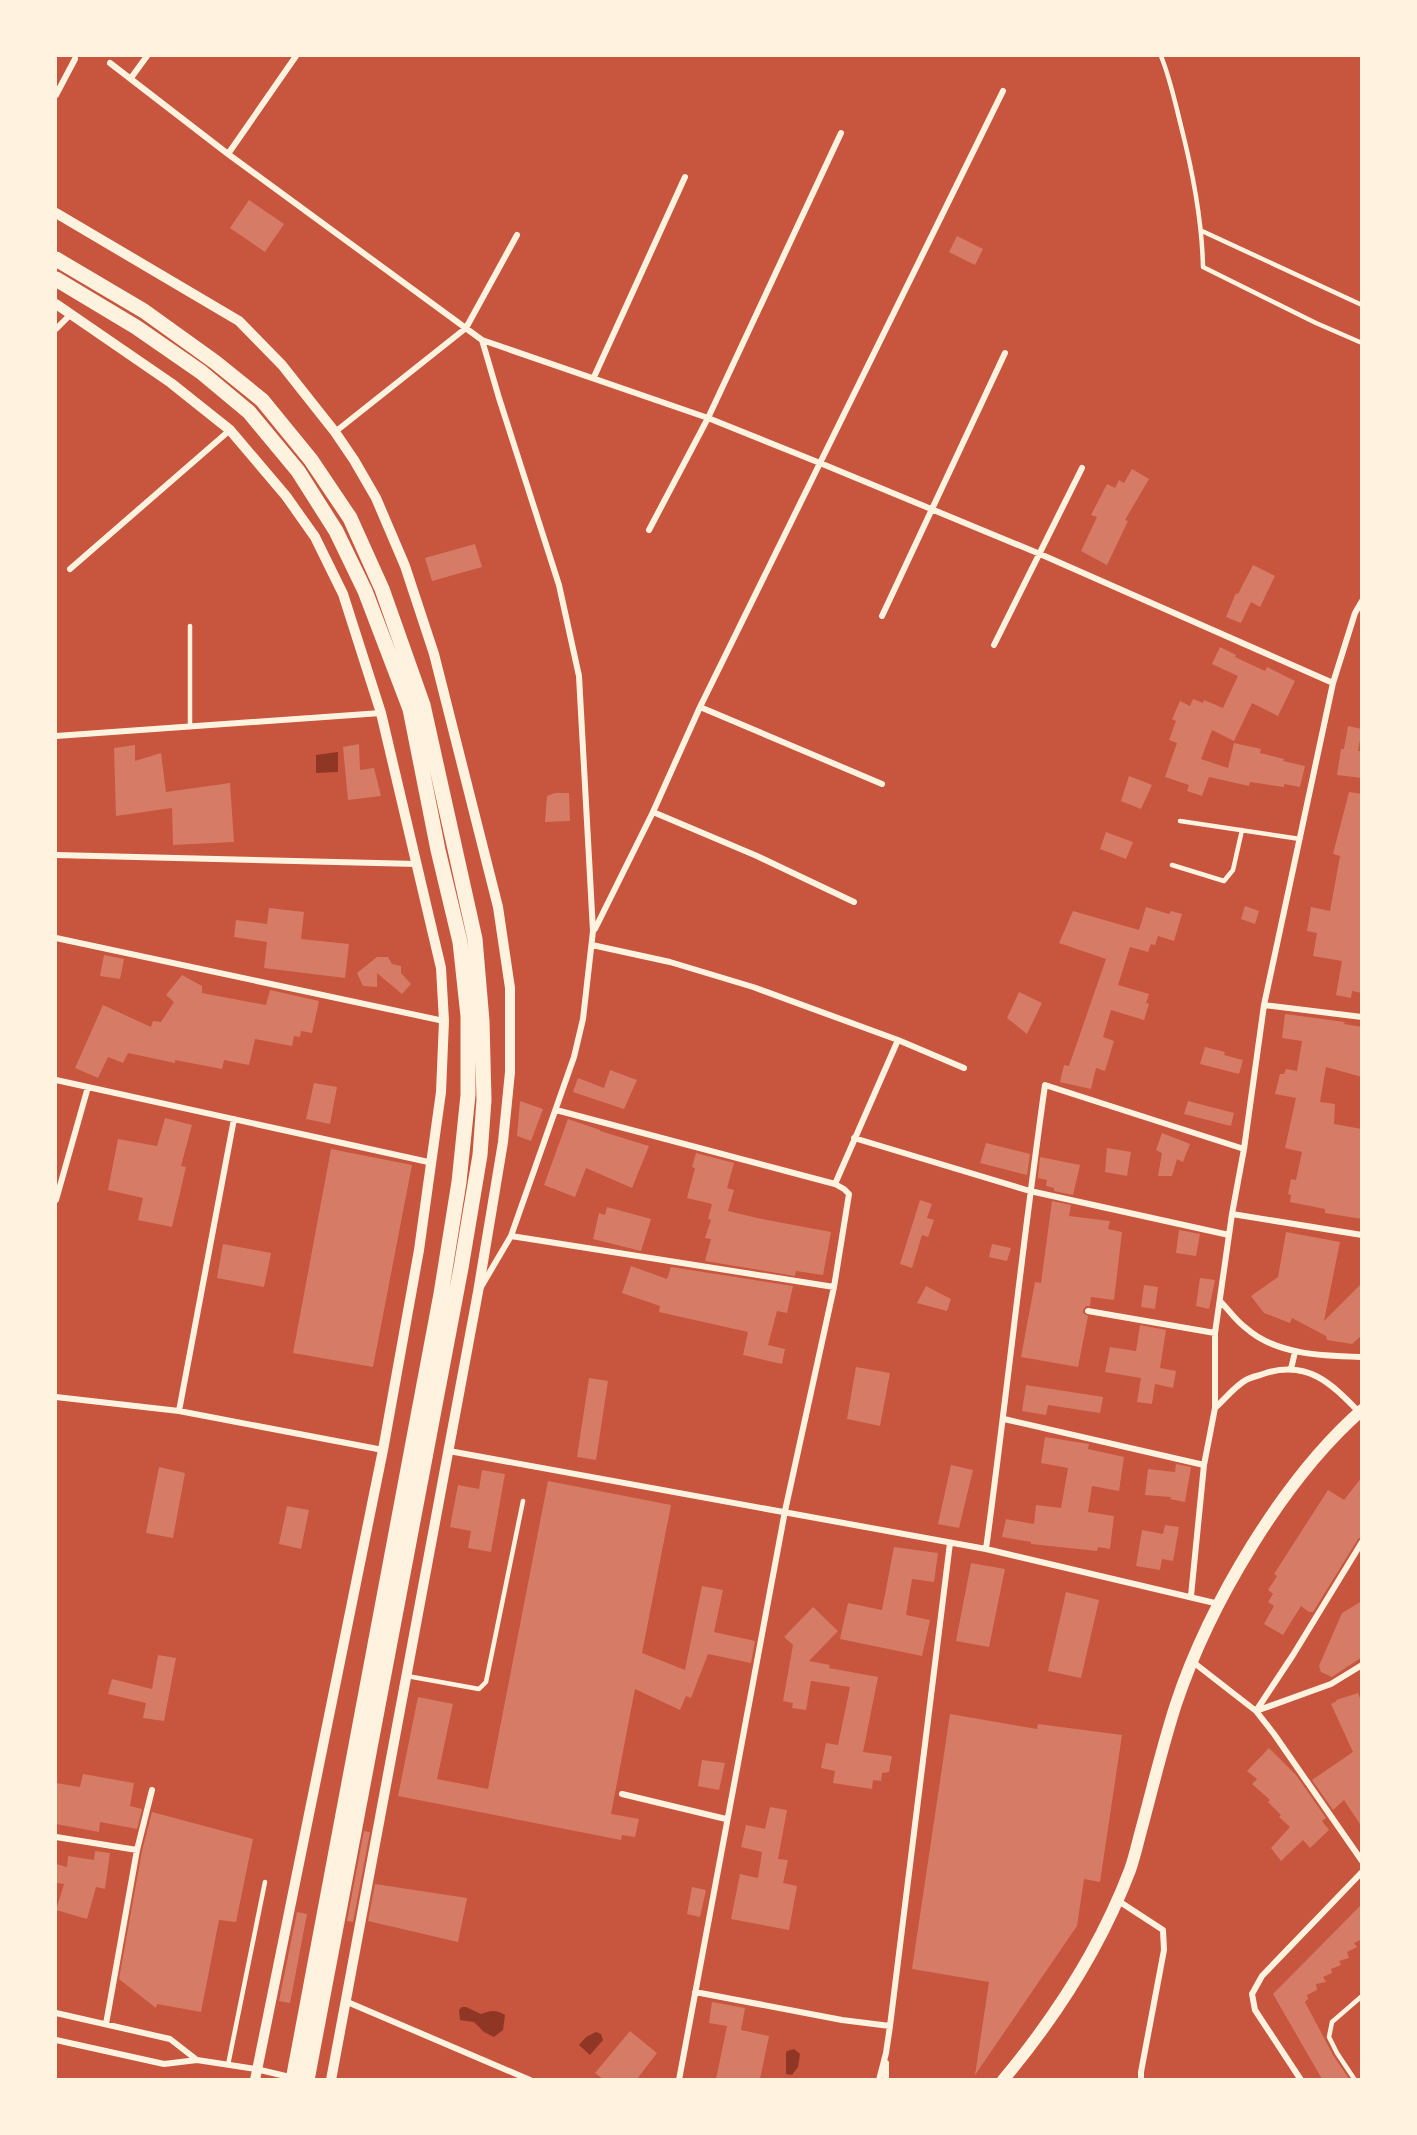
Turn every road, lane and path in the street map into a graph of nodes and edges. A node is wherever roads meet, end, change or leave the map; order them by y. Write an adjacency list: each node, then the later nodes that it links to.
1 (147, 56): 6 (street)
2 (296, 56): 10 (street)
3 (1161, 56): 13 (lane)
4 (75, 59): 8 (street)
5 (110, 63): 6 (street)
6 (130, 78): 10 (street)
7 (1003, 91): 29 (street)
8 (56, 95)
9 (841, 133): 26 (street)
10 (228, 154): 20 (street)
11 (686, 177): 25 (street)
12 (56, 213): 28 (street)
13 (1202, 231): 18 (lane); 23 (lane)
14 (517, 235): 20 (street)
15 (56, 259): 122 (main road)
16 (56, 279): 122 (main road)
17 (56, 304): 19 (street)
18 (1362, 305)
19 (72, 313): 21 (street); 27 (street)
20 (466, 328): 22 (street); 28 (street)
21 (56, 330)
22 (482, 340): 25 (street); 53 (street)
23 (1362, 343)
24 (1005, 353): 31 (street)
25 (594, 377): 26 (street)
26 (708, 418): 29 (street); 32 (street)
27 (230, 430): 34 (street); 41 (street)
28 (335, 432): 76 (street)
29 (820, 463): 31 (street); 40 (street)
30 (1082, 468): 33 (street)
31 (933, 509): 33 (street); 36 (street)
32 (649, 530)
33 (1040, 554): 38 (street); 39 (street)
34 (70, 569)
35 (1362, 601): 39 (street)
36 (882, 616)
37 (190, 627): 42 (lane)
38 (994, 645)
39 (1333, 683): 48 (street)
40 (700, 707): 44 (street); 45 (street)
41 (381, 713): 42 (street); 50 (street)
42 (190, 727): 43 (street)
43 (56, 736)
44 (882, 784)
45 (653, 812): 52 (street); 53 (street)
46 (1180, 821): 47 (lane)
47 (1242, 830): 48 (lane); 51 (lane)
48 (1300, 839): 56 (street)
49 (56, 855): 50 (street)
50 (417, 864): 58 (street)
51 (1172, 865)
52 (854, 902)
53 (593, 931): 55 (street)
54 (56, 938): 58 (street)
55 (592, 945): 59 (street); 63 (street)
56 (1264, 1005): 57 (street); 66 (street)
57 (1362, 1017)
58 (444, 1021): 67 (street)
59 (898, 1040): 60 (street); 65 (street)
60 (964, 1068)
61 (56, 1080): 62 (street)
62 (88, 1088): 64 (street); 70 (street)
63 (556, 1110): 68 (street); 74 (street)
64 (234, 1119): 67 (street); 85 (street)
65 (854, 1138): 68 (street); 69 (street)
66 (1244, 1149): 69 (street); 71 (street)
67 (433, 1163): 88 (street)
68 (835, 1184): 75 (street)
69 (1030, 1191): 72 (street); 87 (street)
70 (56, 1200)
71 (1232, 1214): 72 (street); 73 (street)
72 (1229, 1235): 77 (street)
73 (1362, 1235)
74 (511, 1236): 75 (street); 76 (street)
75 (834, 1287): 92 (street)
76 (478, 1292): 89 (street)
77 (1220, 1301): 79 (street); 80 (street)
78 (1088, 1311): 79 (street)
79 (1215, 1333): 84 (street)
80 (1295, 1352): 81 (street); 82 (street)
81 (1362, 1357)
82 (1291, 1369): 84 (street); 86 (street)
83 (56, 1397): 85 (street)
84 (1215, 1408): 90 (street)
85 (179, 1411): 88 (street)
86 (1360, 1411): 97 (main road)
87 (1004, 1419): 90 (street); 95 (street)
88 (383, 1450): 121 (street)
89 (449, 1451): 92 (street); 100 (street)
90 (1204, 1465): 96 (street)
91 (523, 1502): 100 (lane)
92 (785, 1512): 94 (street); 104 (street)
93 (1362, 1542): 101 (street)
94 (950, 1543): 95 (street); 116 (street)
95 (986, 1549): 96 (street)
96 (1191, 1596): 97 (street)
97 (1220, 1604): 98 (main road)
98 (1193, 1662): 101 (street); 110 (main road)
99 (1362, 1665): 101 (street)
100 (407, 1676): 113 (street)
101 (1256, 1711): 107 (street)
102 (152, 1790): 106 (street)
103 (622, 1794): 104 (street)
104 (726, 1820): 111 (street)
105 (56, 1837): 106 (street)
106 (137, 1850): 115 (street)
107 (1362, 1861)
108 (1362, 1872): 130 (street)
109 (265, 1882): 120 (lane)
110 (1116, 1899): 128 (main road); 129 (street)
111 (695, 1992): 116 (street); 125 (street)
112 (1362, 1996): 131 (lane)
113 (345, 2001): 123 (street); 124 (street)
114 (56, 2013): 115 (street)
115 (106, 2024): 119 (street)
116 (890, 2026): 118 (street)
117 (56, 2040): 119 (street)
118 (886, 2053): 126 (street); 127 (street)
119 (197, 2060): 120 (street)
120 (228, 2065): 121 (street)
121 (255, 2074): 122 (street)
122 (300, 2079)
123 (331, 2079)
124 (530, 2079)
125 (679, 2079)
126 (879, 2079)
127 (886, 2079)
128 (1003, 2079)
129 (1141, 2079)
130 (1301, 2079)
131 (1355, 2079)

